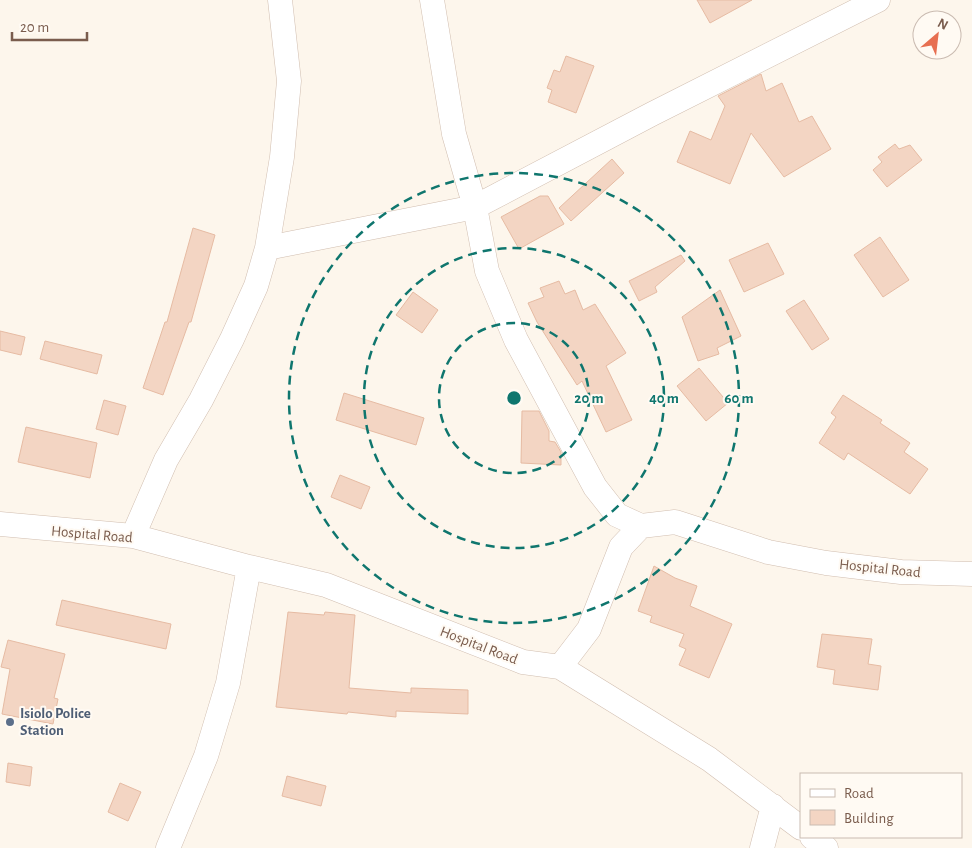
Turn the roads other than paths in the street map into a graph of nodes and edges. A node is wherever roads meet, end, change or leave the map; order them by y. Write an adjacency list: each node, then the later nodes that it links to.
1 (280, 0): 5 (street)
2 (432, 0): 4 (street)
3 (878, 0): 4 (street)
4 (475, 207): 5 (street); 7 (street)
5 (267, 248): 8 (street)
6 (0, 524): 8 (street, Hospital Road)
7 (641, 526): 10 (street, Hospital Road); 11 (street)
8 (133, 536): 9 (street, Hospital Road)
9 (249, 567): 11 (street, Hospital Road); 15 (street)
10 (972, 574)
11 (560, 667): 12 (street)
12 (774, 806): 13 (street); 16 (street)
13 (800, 827)
14 (813, 838): 17 (street)
15 (168, 848)
16 (762, 848)
17 (826, 848)

